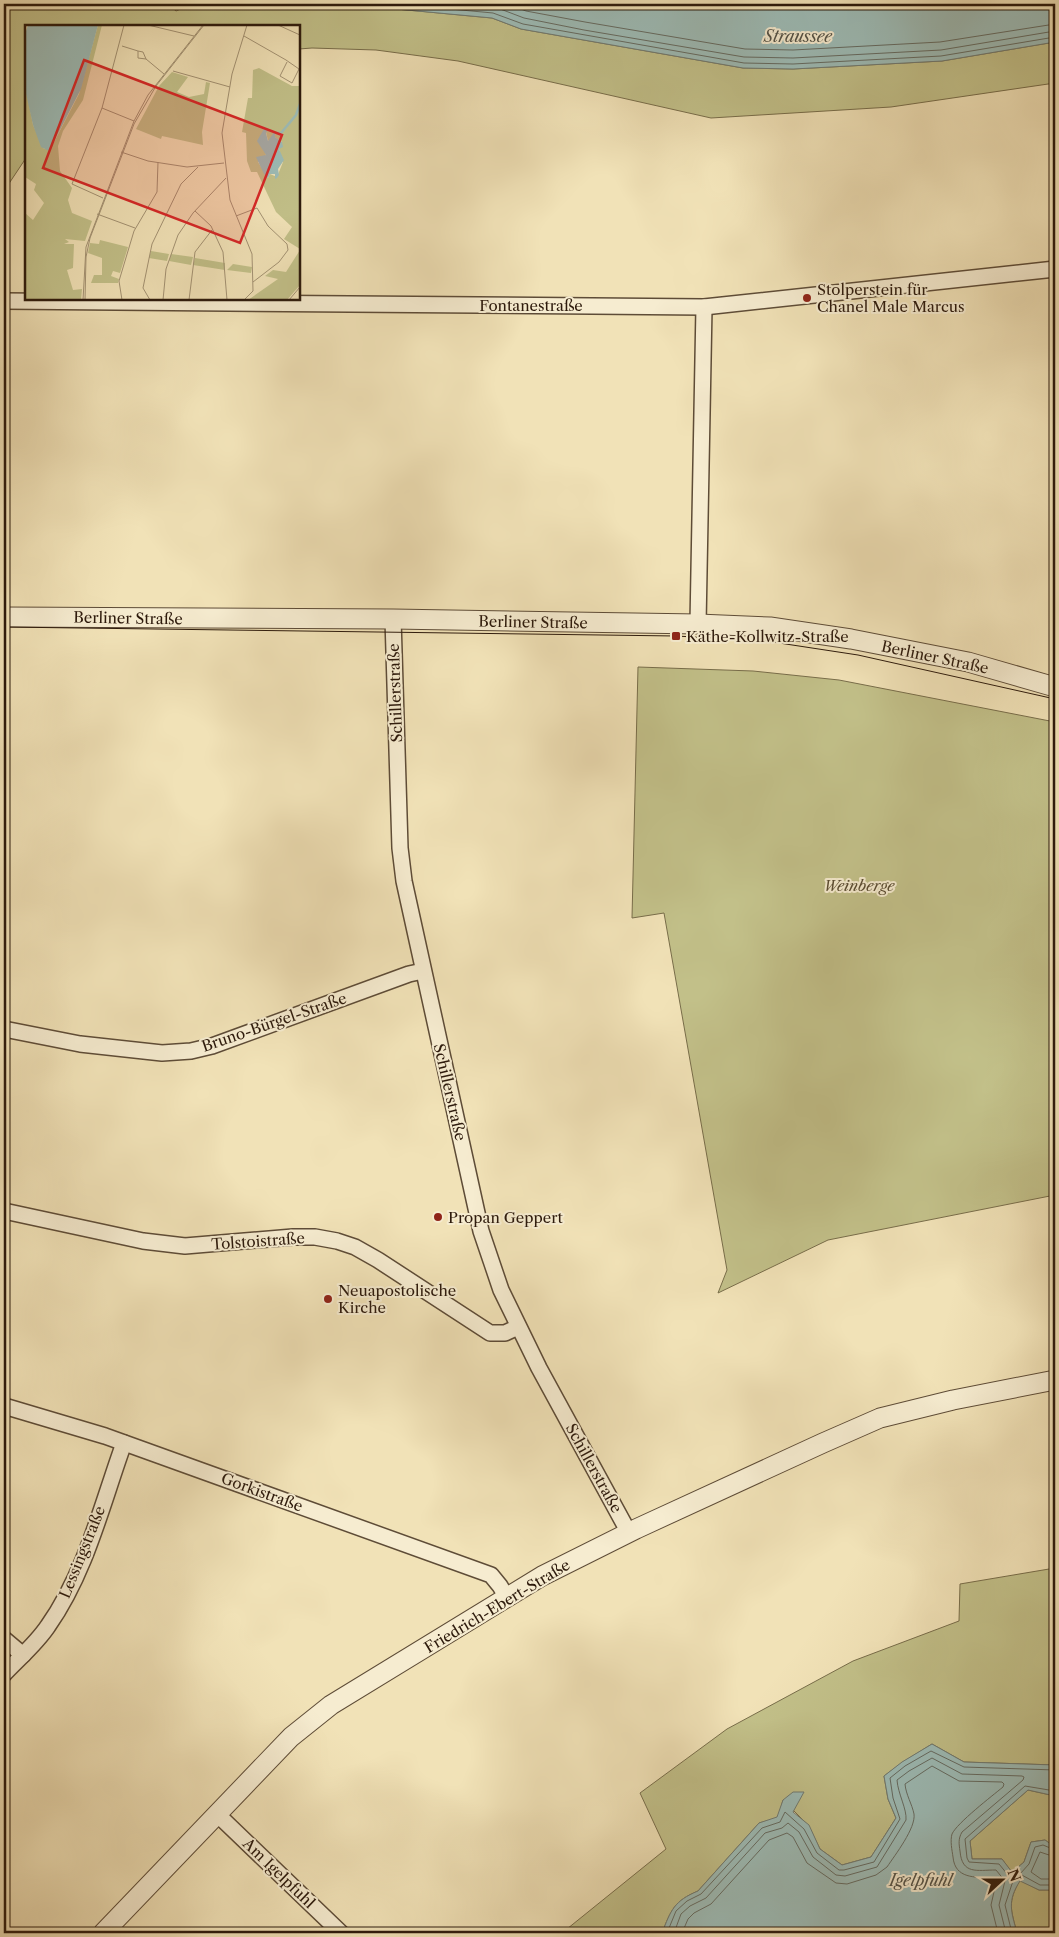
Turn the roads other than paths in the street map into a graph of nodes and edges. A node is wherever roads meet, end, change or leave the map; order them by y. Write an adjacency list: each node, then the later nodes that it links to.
1 (1055, 269): 3 (street, Fontanestraße)
2 (4, 302): 3 (street, Fontanestraße)
3 (704, 307): 6 (street)
4 (4, 616): 5 (street, Berliner Straße)
5 (393, 619): 6 (street, Berliner Straße); 8 (street, Schillerstraße)
6 (698, 624): 7 (street, Berliner Straße)
7 (1055, 687)
8 (423, 971): 9 (street, Bruno-Bürgel-Straße); 11 (street, Schillerstraße)
9 (4, 1029)
10 (4, 1212): 11 (street, Tolstoistraße)
11 (518, 1327): 15 (street, Schillerstraße)
12 (1055, 1380): 15 (street, Friedrich-Ebert-Straße)
13 (4, 1406): 14 (street, Gorkistraße)
14 (124, 1442): 16 (street, Gorkistraße); 18 (street, Lessingstraße)
15 (629, 1533): 16 (street, Friedrich-Ebert-Straße)
16 (507, 1598): 20 (street, Friedrich-Ebert-Straße)
17 (4, 1639): 18 (street)
18 (22, 1655): 19 (street, Lessingstraße)
19 (4, 1674)
20 (217, 1814): 21 (street, Friedrich-Ebert-Straße); 22 (street, Am Igelpfuhl)
21 (103, 1933)
22 (341, 1933)

